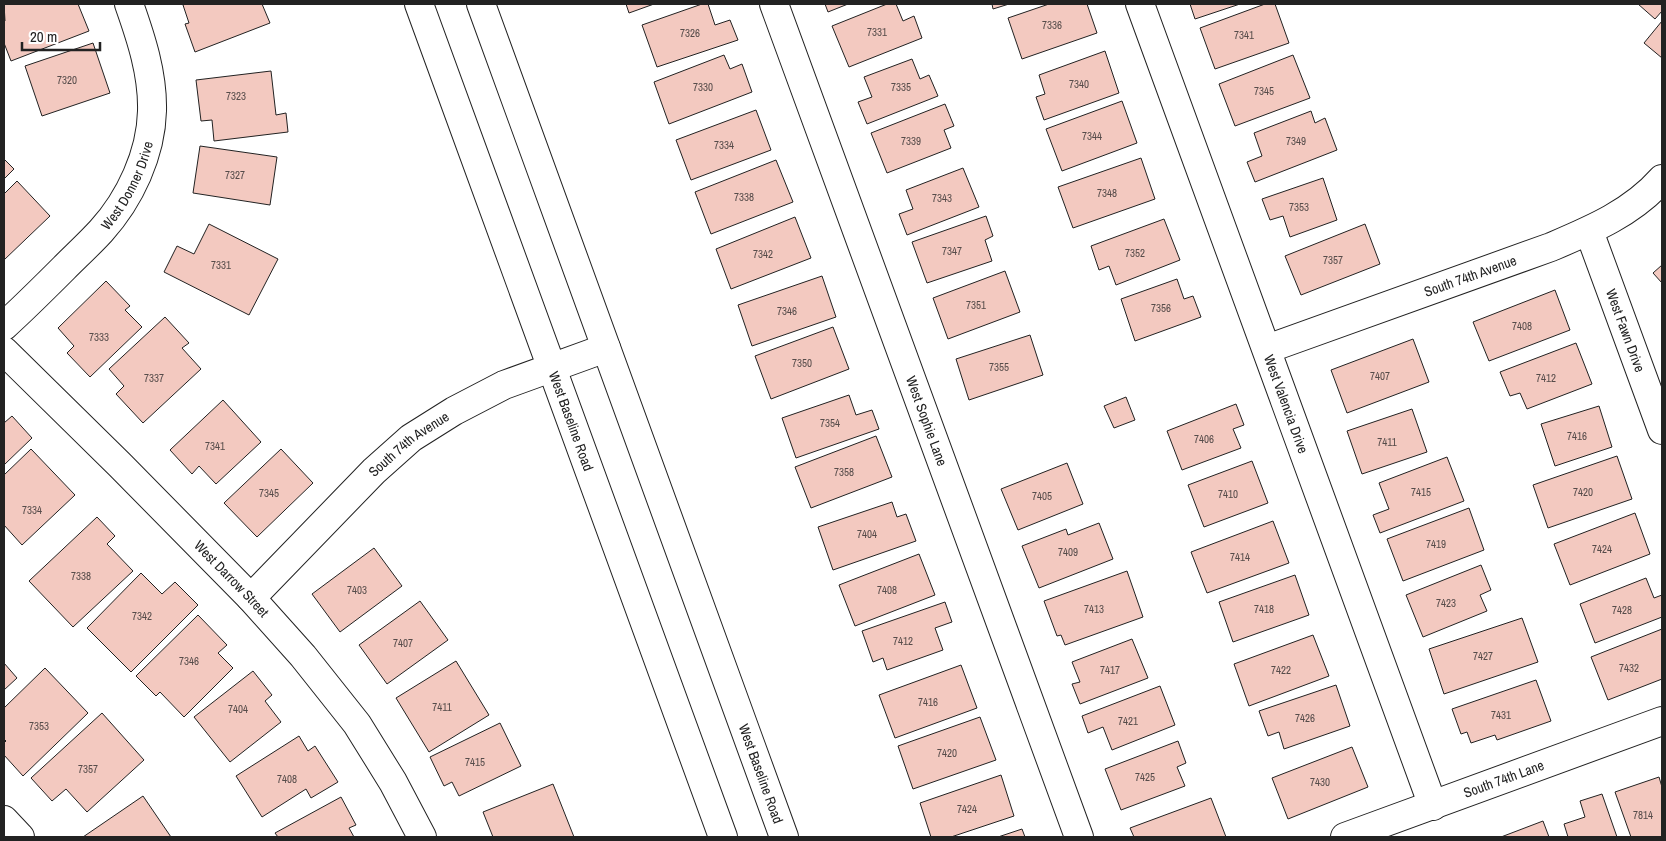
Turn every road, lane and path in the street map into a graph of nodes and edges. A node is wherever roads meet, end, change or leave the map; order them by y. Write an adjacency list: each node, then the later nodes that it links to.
1 (129, 4): 8 (street, West Donner Drive)
2 (418, 4): 12 (street, West Baseline Road)
3 (481, 4): 9 (street, West Baseline Road)
4 (774, 4): 22 (street, West Sophie Lane)
5 (1140, 4): 10 (street, West Valencia Drive)
6 (1661, 181): 7 (street, South 74th Avenue)
7 (1589, 231): 10 (street, South 74th Avenue); 13 (street, West Fawn Drive)
8 (4, 326)
9 (606, 348): 12 (street, South 74th Avenue); 21 (street, West Baseline Road)
10 (1267, 349): 16 (street, West Valencia Drive)
11 (4, 351): 14 (street, West Darrow Street)
12 (551, 368): 14 (street, South 74th Avenue); 20 (street, West Baseline Road)
13 (1662, 430)
14 (251, 598): 19 (street, West Darrow Street)
15 (1662, 722): 16 (street, South 74th Lane)
16 (1433, 806): 23 (street, South 74th Lane)
17 (4, 820): 18 (street)
18 (20, 837)
19 (422, 837)
20 (723, 837)
21 (784, 837)
22 (1079, 837)
23 (1345, 837)

